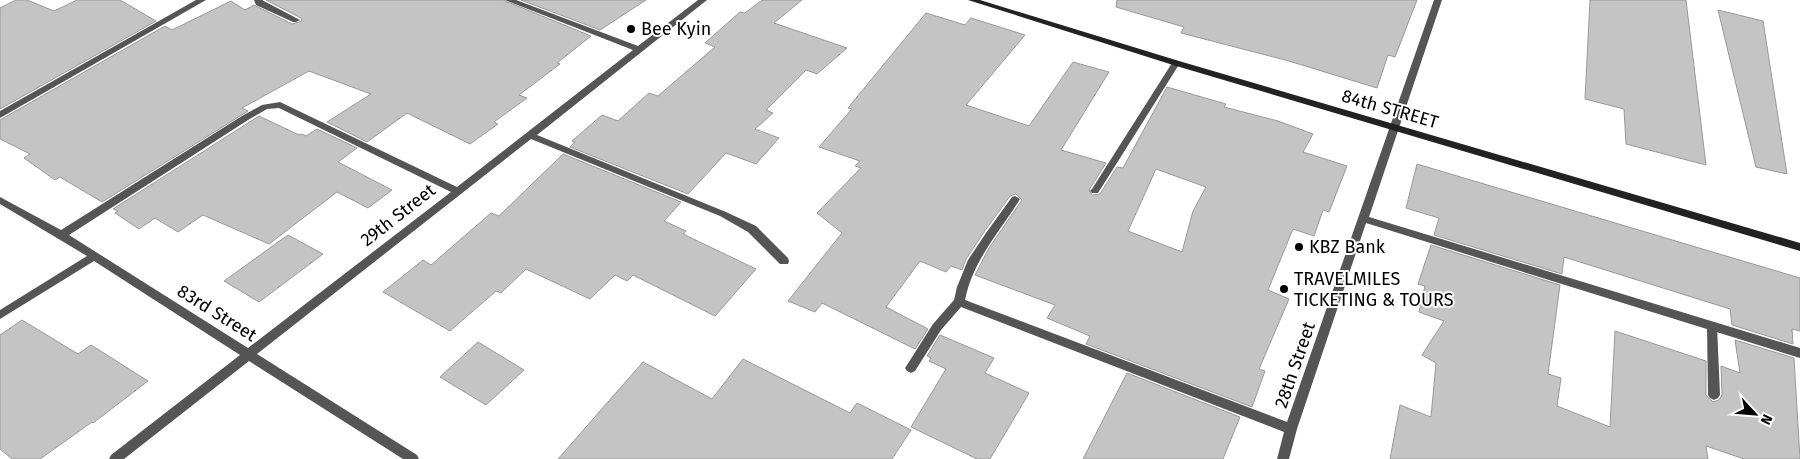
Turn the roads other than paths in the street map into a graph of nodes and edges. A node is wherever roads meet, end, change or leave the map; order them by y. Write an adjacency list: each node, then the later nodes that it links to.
1 (202, 0): 10 (street)
2 (258, 0): 7 (street)
3 (509, 0): 8 (street)
4 (702, 0): 8 (street, 29th Street)
5 (972, 0): 9 (main road, 84th STREET)
6 (1438, 0): 11 (street, 28th Street)
7 (296, 20)
8 (638, 49): 12 (street, 29th Street)
9 (1176, 63): 11 (main road, 84th STREET); 14 (street)
10 (0, 115)
11 (1393, 126): 17 (street, 28th Street); 19 (main road, 84th STREET)
12 (529, 135): 13 (street, 29th Street); 21 (street)
13 (458, 191): 18 (street); 26 (street, 29th Street)
14 (1095, 191)
15 (1015, 199): 22 (street)
16 (0, 200): 18 (street, 83rd Street)
17 (1364, 219): 24 (street); 29 (street, 28th Street)
18 (61, 235): 20 (street, 83rd Street)
19 (1800, 247)
20 (94, 256): 23 (street); 26 (street, 83rd Street)
21 (784, 261)
22 (959, 302): 27 (street); 29 (street)
23 (0, 315)
24 (1712, 326): 25 (street); 28 (street)
25 (1800, 353)
26 (249, 354): 30 (street, 29th Street); 31 (street, 83rd Street)
27 (911, 368)
28 (1714, 395)
29 (1291, 429): 32 (street, 28th Street)
30 (115, 459)
31 (413, 459)
32 (1283, 459)

